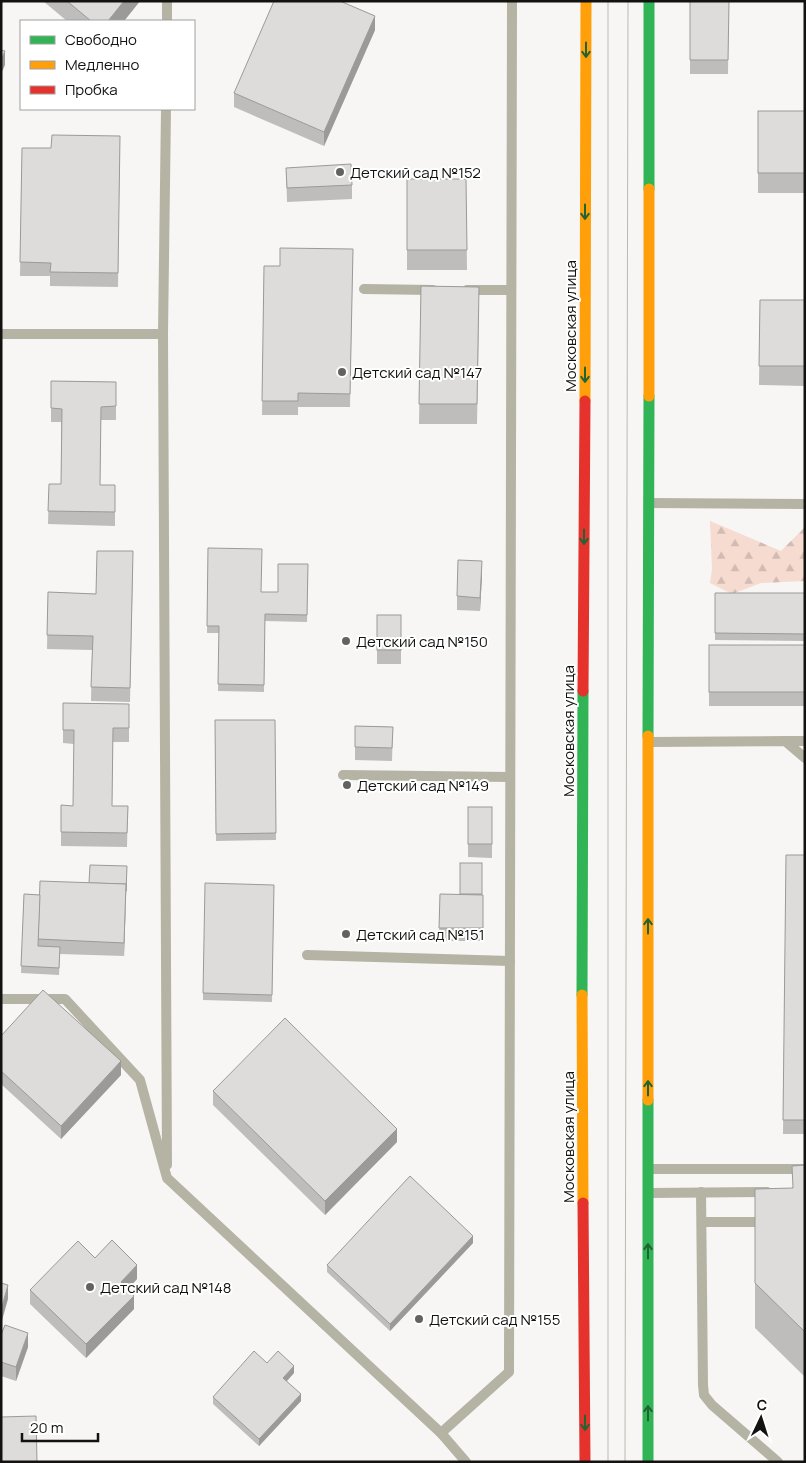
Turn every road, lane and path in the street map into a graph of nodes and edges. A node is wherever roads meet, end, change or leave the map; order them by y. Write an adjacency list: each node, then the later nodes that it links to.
1 (168, 1): 5 (lane)
2 (512, 1): 8 (lane)
3 (586, 1): 32 (street, Московская улица, one-way to 32)
4 (650, 1): 11 (street)
5 (167, 20)
6 (166, 110): 10 (lane)
7 (364, 289): 8 (lane)
8 (512, 290): 18 (lane)
9 (1, 334): 10 (lane)
10 (163, 334): 24 (lane)
11 (649, 502): 12 (lane); 15 (street)
12 (805, 504)
13 (785, 741): 14 (lane); 15 (lane); 16 (lane)
14 (805, 741)
15 (649, 742): 22 (street, one-way to 15)
16 (805, 758)
17 (343, 775): 18 (lane)
18 (510, 777): 20 (lane)
19 (307, 955): 20 (lane)
20 (510, 961): 30 (lane)
21 (1, 999): 24 (lane)
22 (648, 1169): 23 (lane); 27 (street)
23 (805, 1169)
24 (167, 1178): 30 (lane)
25 (701, 1192): 26 (lane); 27 (lane); 28 (lane)
26 (776, 1192)
27 (648, 1193): 33 (street, one-way to 27)
28 (702, 1222): 29 (lane); 34 (lane)
29 (774, 1222)
30 (441, 1433): 31 (lane)
31 (466, 1462)
32 (585, 1462)
33 (648, 1462)
34 (778, 1462)

